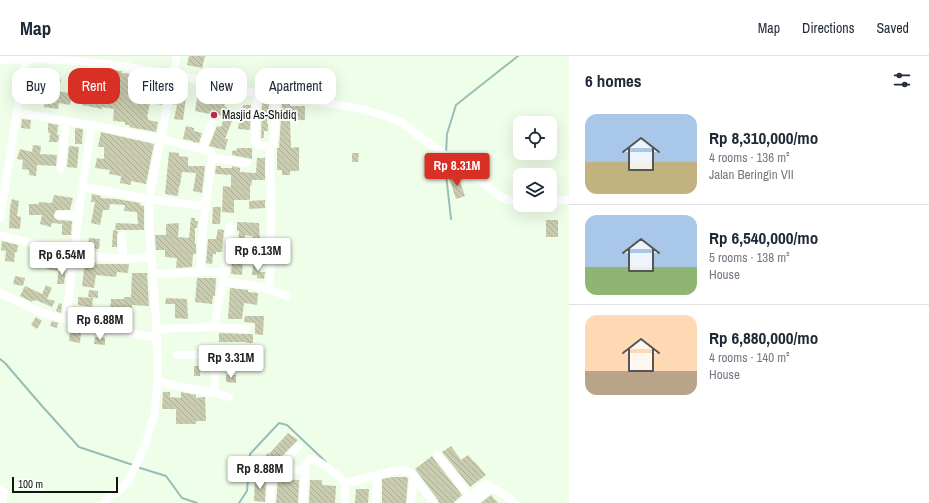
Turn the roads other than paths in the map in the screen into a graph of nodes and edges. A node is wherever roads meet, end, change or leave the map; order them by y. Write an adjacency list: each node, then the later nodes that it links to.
1 (177, 56): 5 (street)
2 (26, 58): 3 (street); 4 (street); 12 (street)
3 (0, 60)
4 (136, 68)
5 (175, 68)
6 (188, 77): 7 (street)
7 (255, 93)
8 (169, 104): 16 (street)
9 (257, 104): 17 (street)
10 (276, 104): 17 (street)
11 (334, 104): 24 (street)
12 (17, 112): 13 (street); 30 (street)
13 (66, 121): 15 (street); 21 (street)
14 (212, 122): 18 (street)
15 (92, 125): 16 (street); 22 (street)
16 (164, 140): 18 (street); 23 (street)
17 (270, 147): 41 (street)
18 (202, 150): 19 (street)
19 (212, 158): 20 (street); 27 (street)
20 (247, 163)
21 (61, 169)
22 (83, 187): 23 (street); 29 (street)
23 (152, 199): 27 (street); 35 (street)
24 (513, 200)
25 (569, 200): 26 (street)
26 (557, 201)
27 (206, 206): 37 (street)
28 (59, 215): 29 (street)
29 (78, 216): 34 (street)
30 (0, 218)
31 (230, 226): 38 (street)
32 (0, 235): 34 (street)
33 (122, 236): 36 (street)
34 (74, 254): 36 (street); 44 (street)
35 (151, 257): 36 (street); 39 (street)
36 (123, 259)
37 (200, 272): 38 (street); 39 (street)
38 (225, 272): 40 (street)
39 (156, 275): 46 (street)
40 (223, 282): 41 (street); 45 (street)
41 (268, 289): 43 (street)
42 (0, 293): 44 (street)
43 (287, 296)
44 (66, 320): 48 (street)
45 (214, 327): 46 (street); 47 (street)
46 (157, 329): 48 (street)
47 (246, 329)
48 (157, 338): 50 (street)
49 (177, 354): 51 (street)
50 (158, 382): 51 (street); 63 (street)
51 (215, 393): 52 (street)
52 (229, 397)
53 (298, 447): 55 (street)
54 (438, 456): 61 (street)
55 (277, 469): 56 (street); 64 (street)
56 (305, 471): 59 (street); 65 (street)
57 (377, 476): 58 (street); 59 (street); 67 (street)
58 (414, 477): 68 (street); 69 (street)
59 (346, 483): 66 (street)
60 (0, 490): 62 (street)
61 (471, 499): 70 (street); 71 (street)
62 (2, 503)
63 (104, 503)
64 (270, 503)
65 (303, 503)
66 (345, 503)
67 (376, 503)
68 (411, 503)
69 (434, 503)
70 (461, 503)
71 (515, 503)

